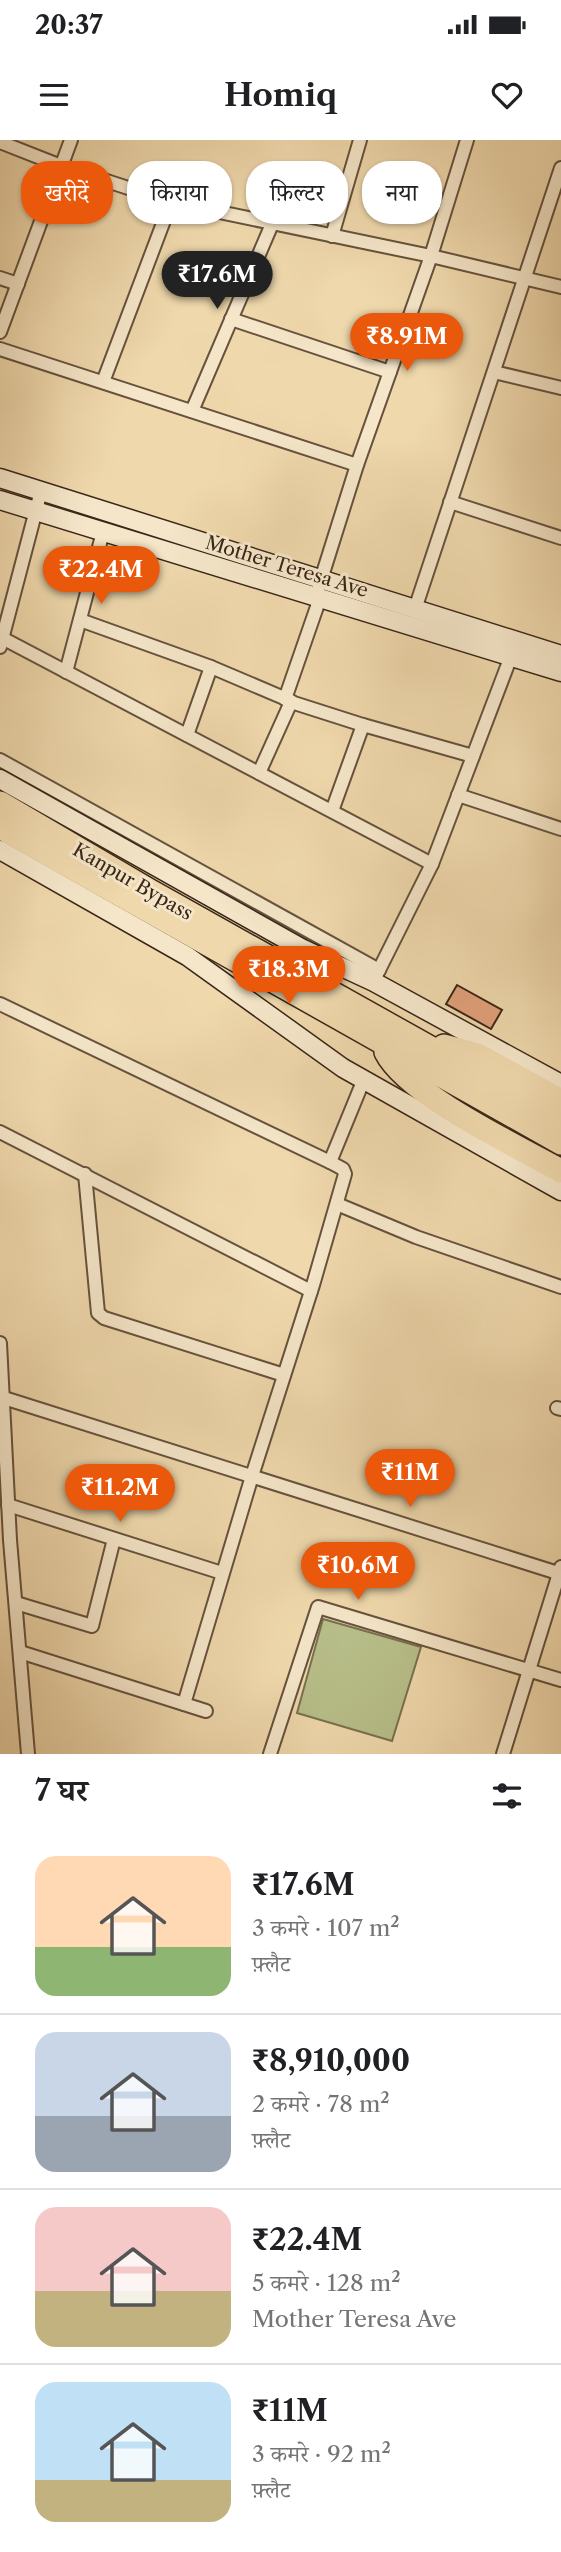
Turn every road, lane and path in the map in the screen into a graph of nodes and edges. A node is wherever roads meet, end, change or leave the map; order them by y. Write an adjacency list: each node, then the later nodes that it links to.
1 (71, 140): 6 (street)
2 (360, 140): 11 (street)
3 (467, 140): 12 (street)
4 (0, 142): 5 (street)
5 (48, 161)
6 (63, 161)
7 (561, 168): 14 (street)
8 (40, 224): 15 (street)
9 (162, 224): 22 (street)
10 (272, 224): 11 (street); 17 (street)
11 (332, 236): 12 (street)
12 (431, 256): 14 (street); 20 (street)
13 (0, 278): 15 (street)
14 (525, 279): 16 (street); 21 (street)
15 (18, 284): 18 (street)
16 (561, 287)
17 (231, 319): 20 (street); 24 (street)
18 (0, 332)
19 (0, 349): 22 (street)
20 (390, 372): 25 (street)
21 (494, 372): 23 (street); 29 (street)
22 (103, 382): 24 (street)
23 (561, 388)
24 (192, 411): 25 (street)
25 (357, 465): 33 (street)
26 (0, 478): 27 (main road)
27 (41, 491): 30 (street); 33 (main road)
28 (0, 500): 30 (main road, Mother Teresa Ave)
29 (450, 502): 32 (street); 34 (street)
30 (36, 511): 31 (main road, Mother Teresa Ave); 36 (street)
31 (103, 532): 33 (main road, Mother Teresa Ave); 35 (street)
32 (561, 538)
33 (319, 591): 34 (main road); 37 (main road, Mother Teresa Ave); 42 (street)
34 (415, 609): 37 (main road)
35 (80, 620): 39 (street); 40 (street)
36 (2, 643): 40 (street)
37 (514, 649): 38 (main road); 41 (main road, Mother Teresa Ave); 45 (street)
38 (561, 655)
39 (211, 667): 42 (street); 44 (street)
40 (66, 671): 44 (street)
41 (561, 672)
42 (288, 700): 43 (street); 47 (street)
43 (363, 725): 45 (street); 51 (street)
44 (187, 735): 47 (street)
45 (473, 756): 49 (street)
46 (0, 760): 56 (street)
47 (259, 773): 51 (street)
48 (0, 779): 56 (main road)
49 (458, 795): 53 (street); 55 (street)
50 (0, 803): 58 (highway, Kanpur Bypass)
51 (331, 811): 55 (street)
52 (0, 827): 59 (highway, Kanpur Bypass)
53 (561, 829)
54 (0, 850): 60 (main road)
55 (432, 864): 56 (street)
56 (376, 976): 61 (main road)
57 (0, 1004): 66 (street)
58 (408, 1036): 62 (highway); 63 (highway, Kanpur Bypass)
59 (382, 1043): 65 (highway, Kanpur Bypass); 67 (highway)
60 (364, 1079): 66 (street); 69 (main road)
61 (561, 1084)
62 (561, 1101)
63 (561, 1121)
64 (0, 1132): 68 (street)
65 (561, 1143)
66 (330, 1162): 70 (street)
67 (561, 1171)
68 (85, 1174): 72 (street); 74 (street)
69 (561, 1191)
70 (337, 1204): 71 (street); 72 (street)
71 (561, 1287)
72 (311, 1291): 74 (street)
73 (0, 1343): 75 (street)
74 (284, 1375): 76 (street)
75 (4, 1398): 76 (street); 77 (street)
76 (251, 1476): 79 (street); 80 (street)
77 (8, 1505): 78 (street); 81 (street)
78 (114, 1539): 80 (street); 81 (street)
79 (560, 1571): 83 (street)
80 (222, 1573): 85 (street)
81 (16, 1604): 82 (street)
82 (20, 1652): 85 (street); 87 (street)
83 (529, 1670): 84 (street); 88 (street); 89 (street)
84 (561, 1680)
85 (184, 1704): 86 (street)
86 (206, 1711)
87 (28, 1754)
88 (270, 1754)
89 (503, 1754)

